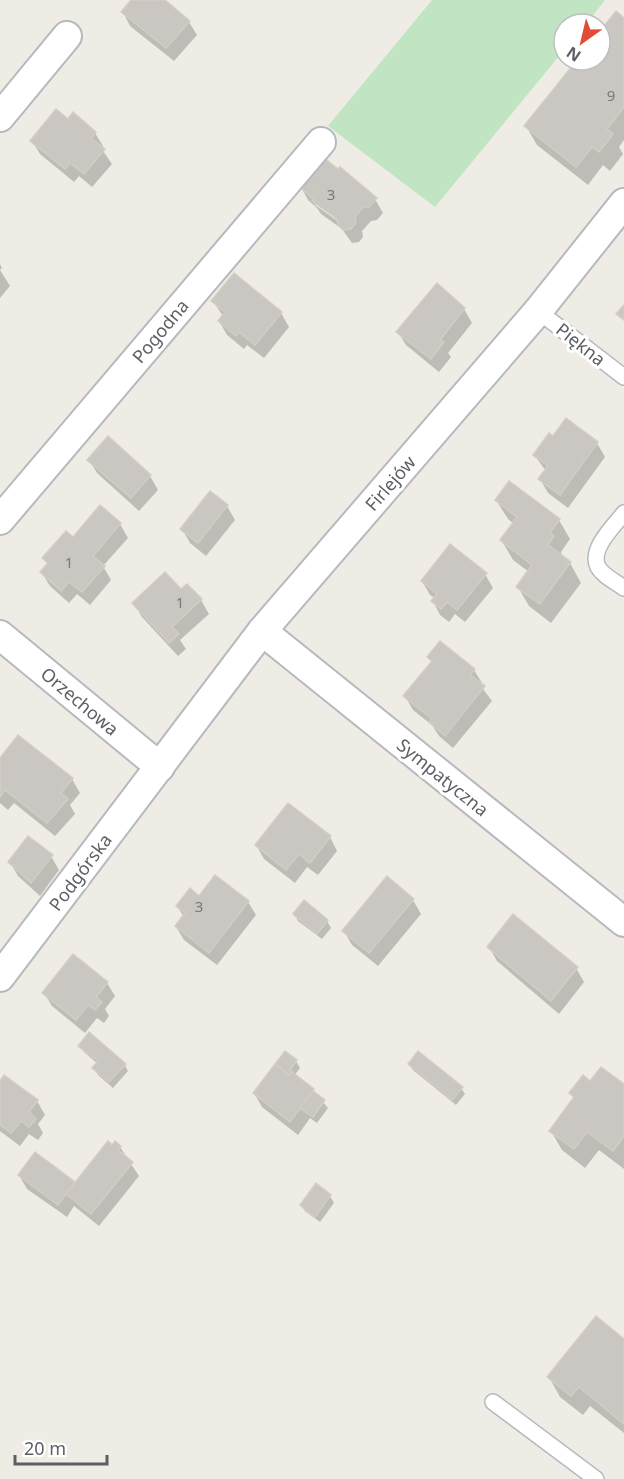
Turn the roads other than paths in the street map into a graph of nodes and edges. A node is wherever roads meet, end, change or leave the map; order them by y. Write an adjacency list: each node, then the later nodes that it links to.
1 (67, 36): 2 (street)
2 (0, 117)
3 (321, 142): 8 (street, Pogodna)
4 (624, 203): 5 (street, Firlejów)
5 (538, 311): 6 (lane, Piękna); 10 (street, Firlejów)
6 (624, 377)
7 (624, 513): 9 (lane)
8 (0, 520)
9 (624, 588)
10 (262, 631): 12 (street, Firlejów); 13 (street, Sympatyczna)
11 (0, 635): 12 (street, Orzechowa)
12 (159, 767): 14 (street, Podgórska)
13 (624, 922)
14 (0, 977)
15 (493, 1402): 16 (lane)
16 (596, 1479)

